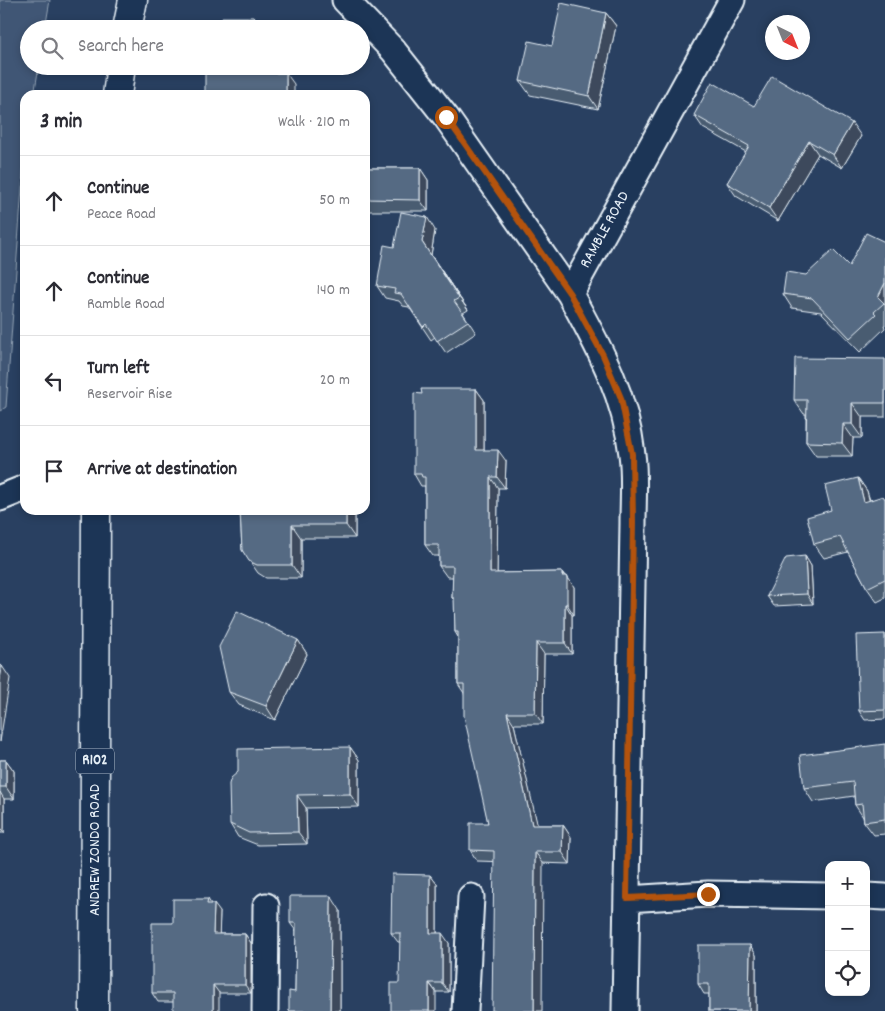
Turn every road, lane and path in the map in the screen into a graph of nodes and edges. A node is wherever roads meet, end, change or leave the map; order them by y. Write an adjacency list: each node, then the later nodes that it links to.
1 (133, 0): 4 (main road)
2 (345, 0): 5 (street)
3 (732, 0): 9 (street, RAMBLE ROAD)
4 (129, 20)
5 (365, 20)
6 (370, 26): 9 (street)
7 (120, 75): 8 (main road)
8 (118, 90)
9 (570, 294): 16 (street)
10 (20, 490): 11 (street)
11 (0, 498)
12 (96, 515): 19 (main road, ANDREW ZONDO ROAD / R102)
13 (825, 896): 16 (street)
14 (870, 896): 17 (street)
15 (471, 897): 21 (street)
16 (627, 898): 22 (street)
17 (885, 898)
18 (266, 906): 20 (street)
19 (94, 1011)
20 (265, 1011)
21 (465, 1011)
22 (626, 1011)

